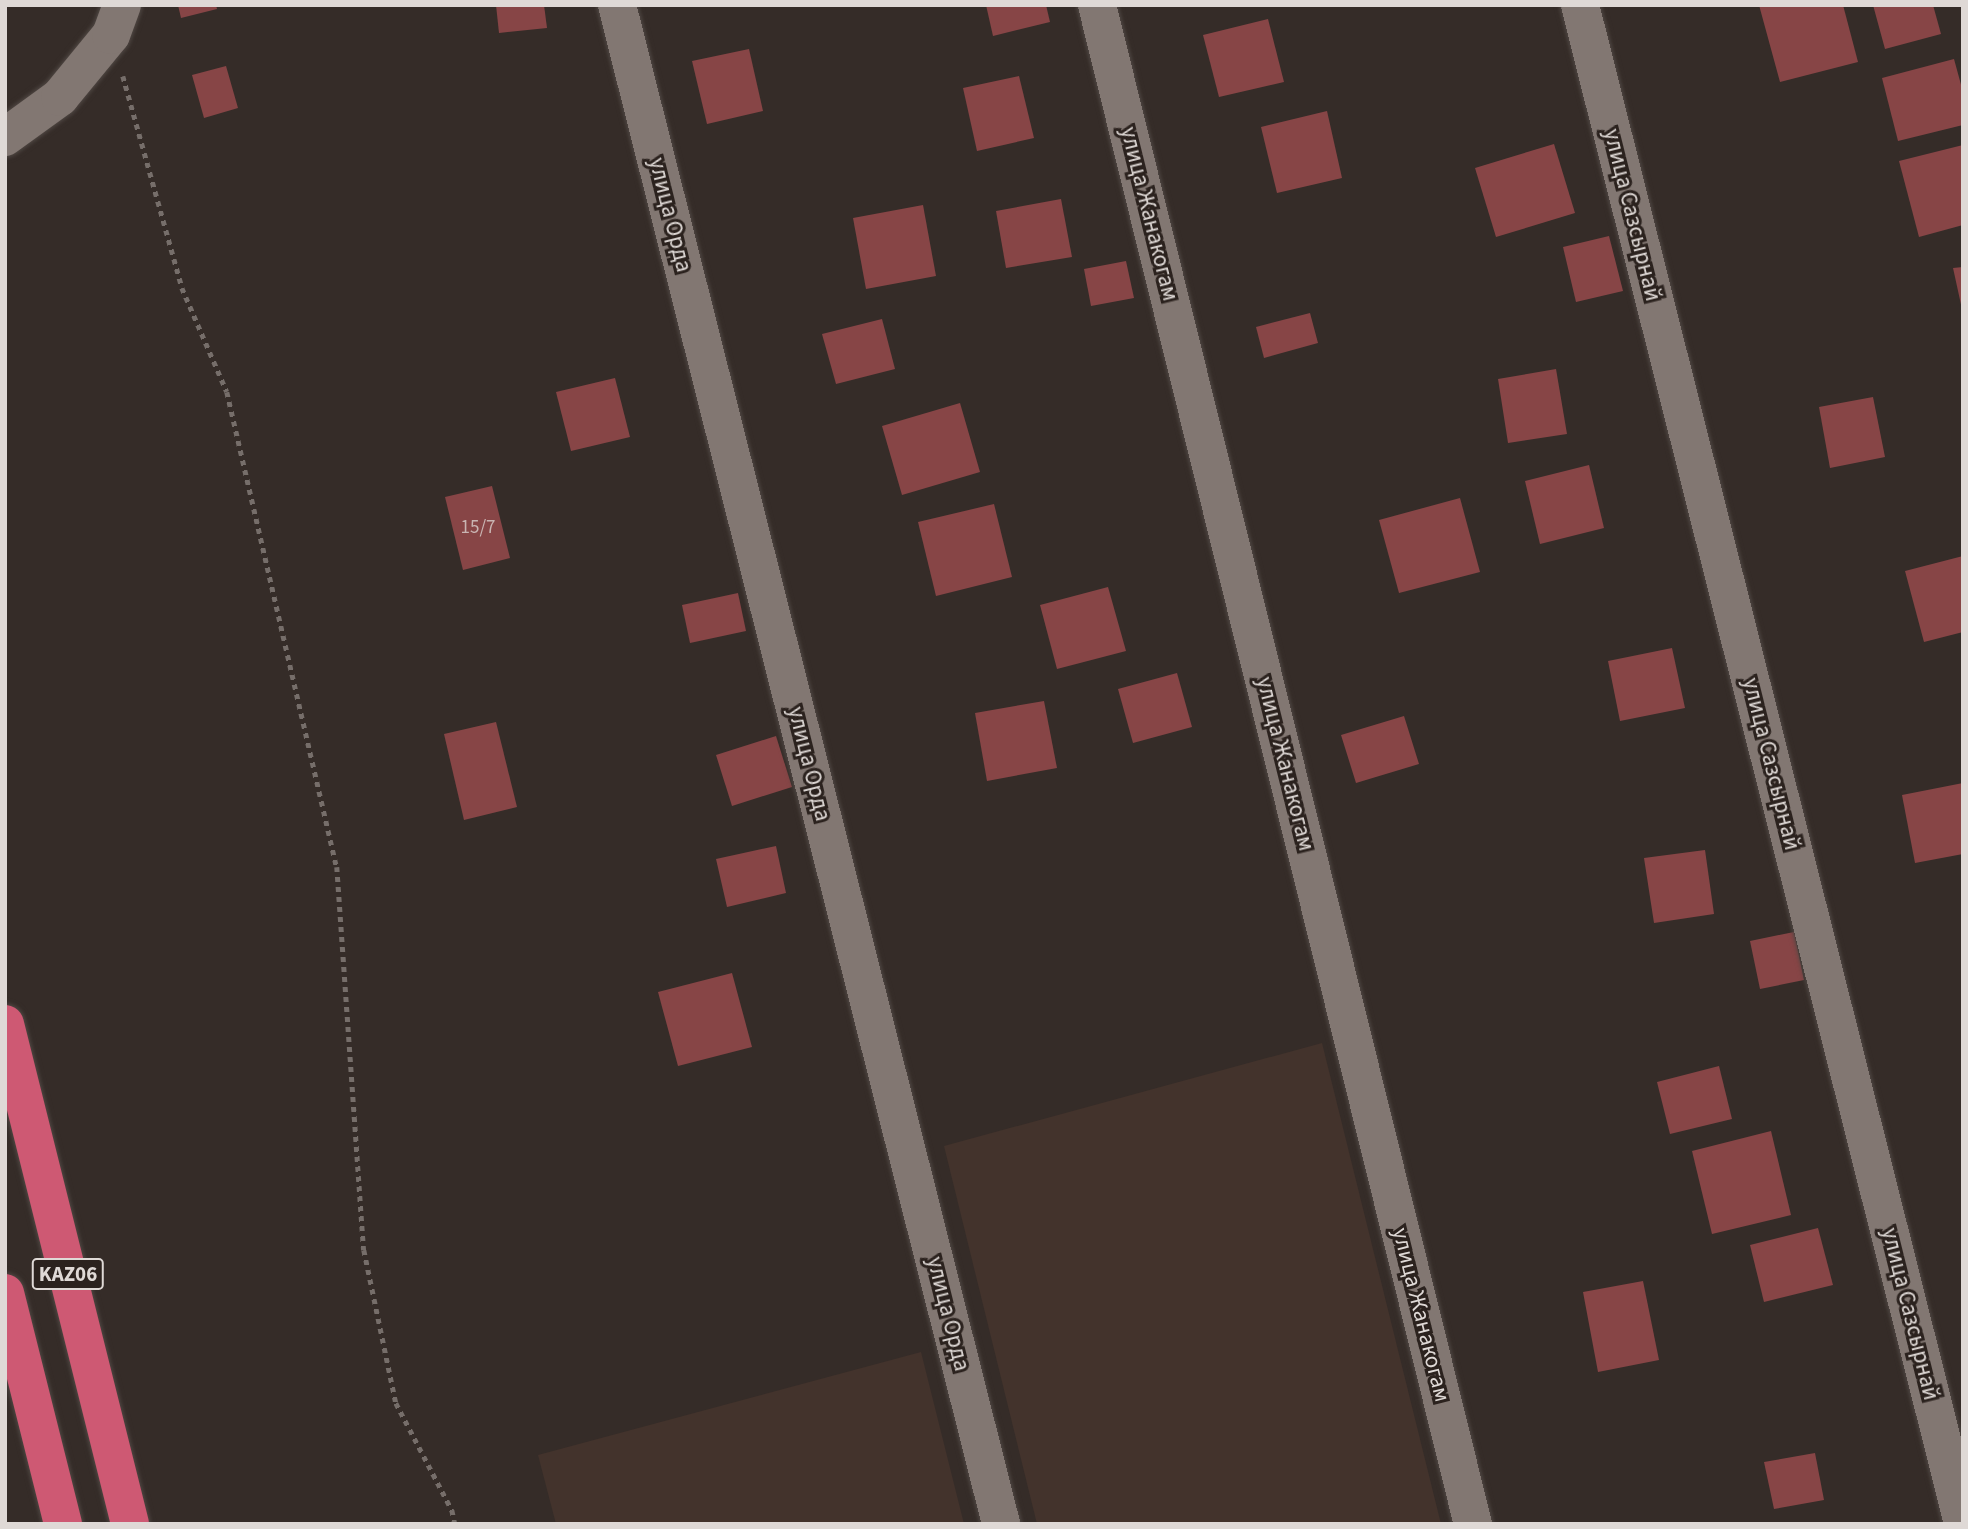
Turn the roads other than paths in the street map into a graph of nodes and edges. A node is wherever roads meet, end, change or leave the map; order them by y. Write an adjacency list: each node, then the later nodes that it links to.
1 (617, 5): 11 (street, улица Орда)
2 (1097, 5): 12 (street, улица Жанакогам)
3 (1580, 5): 8 (street, улица Сазсырнай)
4 (117, 20): 5 (street)
5 (5, 137)
6 (5, 1024): 10 (highway, KАZ06)
7 (5, 1293): 9 (highway, KАZ06)
8 (1963, 1523)
9 (62, 1524)
10 (130, 1524)
11 (1001, 1524)
12 (1473, 1524)

